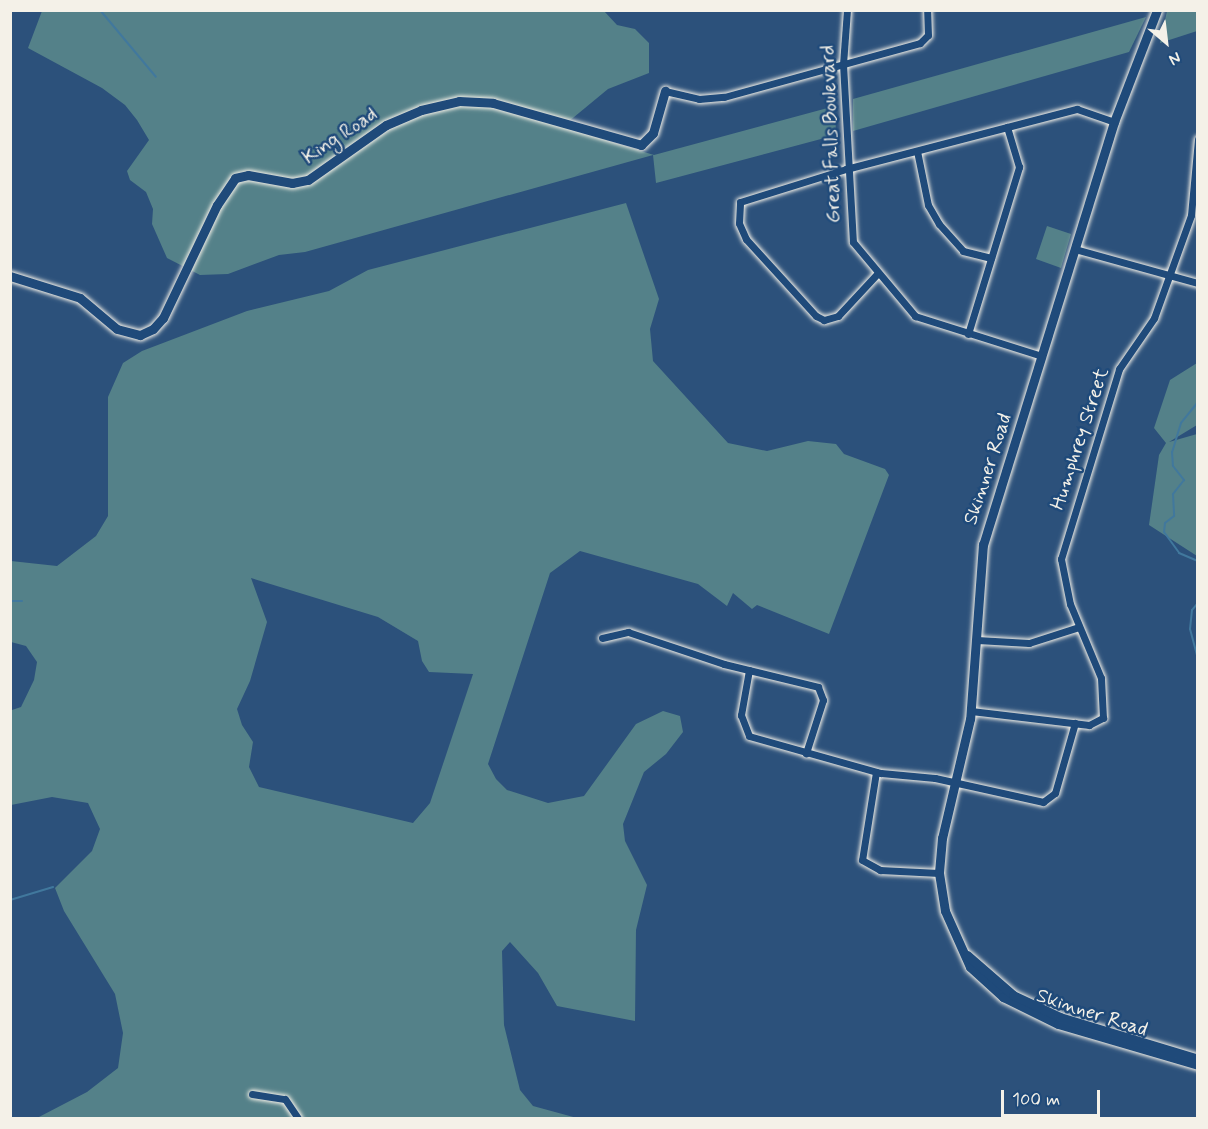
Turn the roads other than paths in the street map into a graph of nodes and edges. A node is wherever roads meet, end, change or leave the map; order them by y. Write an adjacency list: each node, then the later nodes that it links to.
1 (847, 10): 4 (street, Great Falls Boulevard)
2 (927, 10): 4 (street)
3 (1157, 10): 6 (street, Skinner Road)
4 (843, 64): 5 (street); 10 (street, Great Falls Boulevard)
5 (665, 91): 15 (street, King Road)
6 (1114, 122): 7 (street); 11 (street, Skinner Road)
7 (1007, 127): 9 (street); 12 (street)
8 (1197, 139): 14 (street, Humphrey Street)
9 (917, 151): 10 (street); 12 (street)
10 (846, 169): 13 (street, Great Falls Boulevard); 13 (street)
11 (1075, 249): 14 (street); 18 (street, Skinner Road)
12 (991, 258): 17 (street)
13 (877, 274): 17 (street, Great Falls Boulevard)
14 (1170, 275): 16 (street); 19 (street, Humphrey Street)
15 (10, 276)
16 (1197, 284)
17 (968, 334): 18 (street, Great Falls Boulevard)
18 (1042, 356): 21 (street, Skinner Road)
19 (1079, 627): 21 (street); 24 (street, Humphrey Street)
20 (602, 638): 22 (street)
21 (976, 640): 23 (street, Skinner Road)
22 (748, 670): 25 (street); 25 (street)
23 (971, 711): 24 (street); 27 (street, Skinner Road)
24 (1075, 723): 27 (street)
25 (806, 753): 26 (street)
26 (876, 772): 27 (street); 28 (street)
27 (955, 782): 28 (street, Skinner Road)
28 (939, 873): 29 (street, Skinner Road)
29 (964, 951): 30 (street, Skinner Road); 31 (street, Skinner Road)
30 (1197, 1059)
31 (1197, 1065)
32 (252, 1094): 33 (street)
33 (298, 1119)

